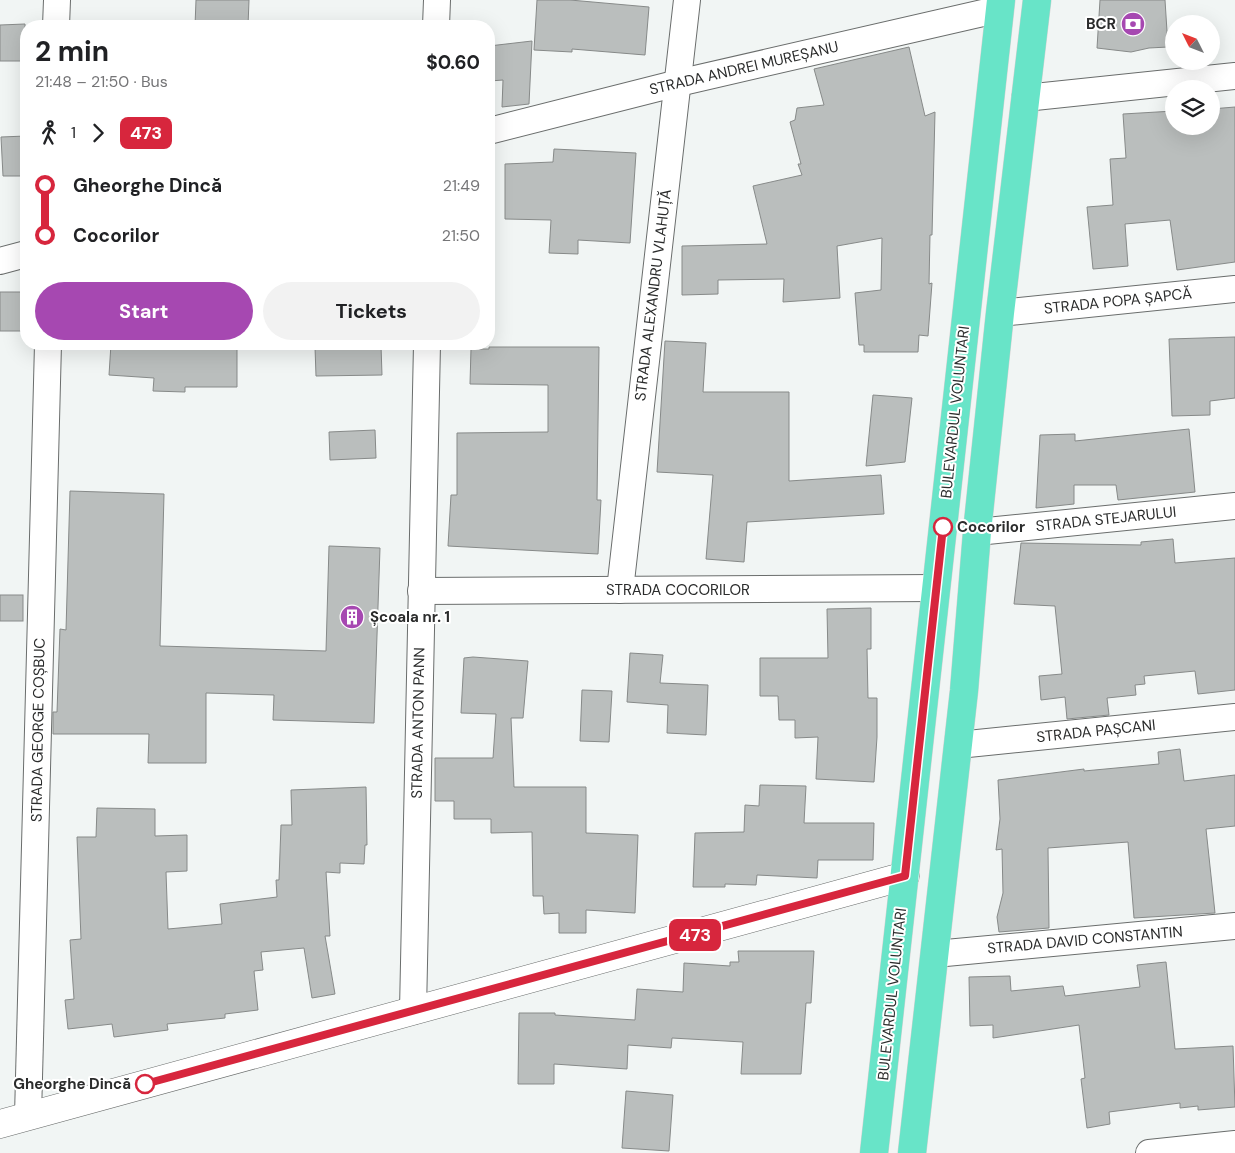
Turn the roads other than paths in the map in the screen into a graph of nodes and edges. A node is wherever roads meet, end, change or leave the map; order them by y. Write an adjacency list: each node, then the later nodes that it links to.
1 (57, 0): 6 (street)
2 (437, 0): 7 (street)
3 (687, 0): 9 (street, STRADA ALEXANDRU VLAHUȚĂ)
4 (1037, 0): 10 (highway)
5 (1000, 5): 9 (street, STRADA ANDREI MUREȘANU); 20 (highway, BULEVARDUL VOLUNTARI)
6 (56, 20)
7 (436, 20)
8 (1235, 76): 10 (street)
9 (678, 83): 11 (street, STRADA ANDREI MUREȘANU); 21 (street, STRADA ALEXANDRU VLAHUȚĂ)
10 (1025, 98): 15 (highway)
11 (495, 129)
12 (20, 256): 13 (street)
13 (0, 261)
14 (1235, 289): 15 (street, STRADA POPA ȘAPCĂ)
15 (1000, 313): 19 (highway)
16 (48, 350): 29 (street, STRADA GEORGE COȘBUC)
17 (427, 350): 22 (street, STRADA ANTON PANN)
18 (1235, 506): 19 (street, STRADA STEJARULUI)
19 (977, 532): 24 (highway)
20 (936, 588): 21 (street, STRADA COCORILOR); 25 (highway, BULEVARDUL VOLUNTARI)
21 (620, 590): 22 (street, STRADA COCORILOR)
22 (421, 591): 28 (street, STRADA ANTON PANN)
23 (1235, 717): 24 (street, STRADA PAȘCANI)
24 (958, 745): 27 (highway)
25 (905, 876): 28 (street); 32 (highway, BULEVARDUL VOLUNTARI)
26 (1235, 926): 27 (street, STRADA DAVID CONSTANTIN)
27 (935, 954): 33 (highway)
28 (413, 1011): 29 (street)
29 (28, 1116): 30 (street)
30 (0, 1124)
31 (1235, 1144): 34 (street)
32 (874, 1153)
33 (912, 1153)
34 (1149, 1153)

